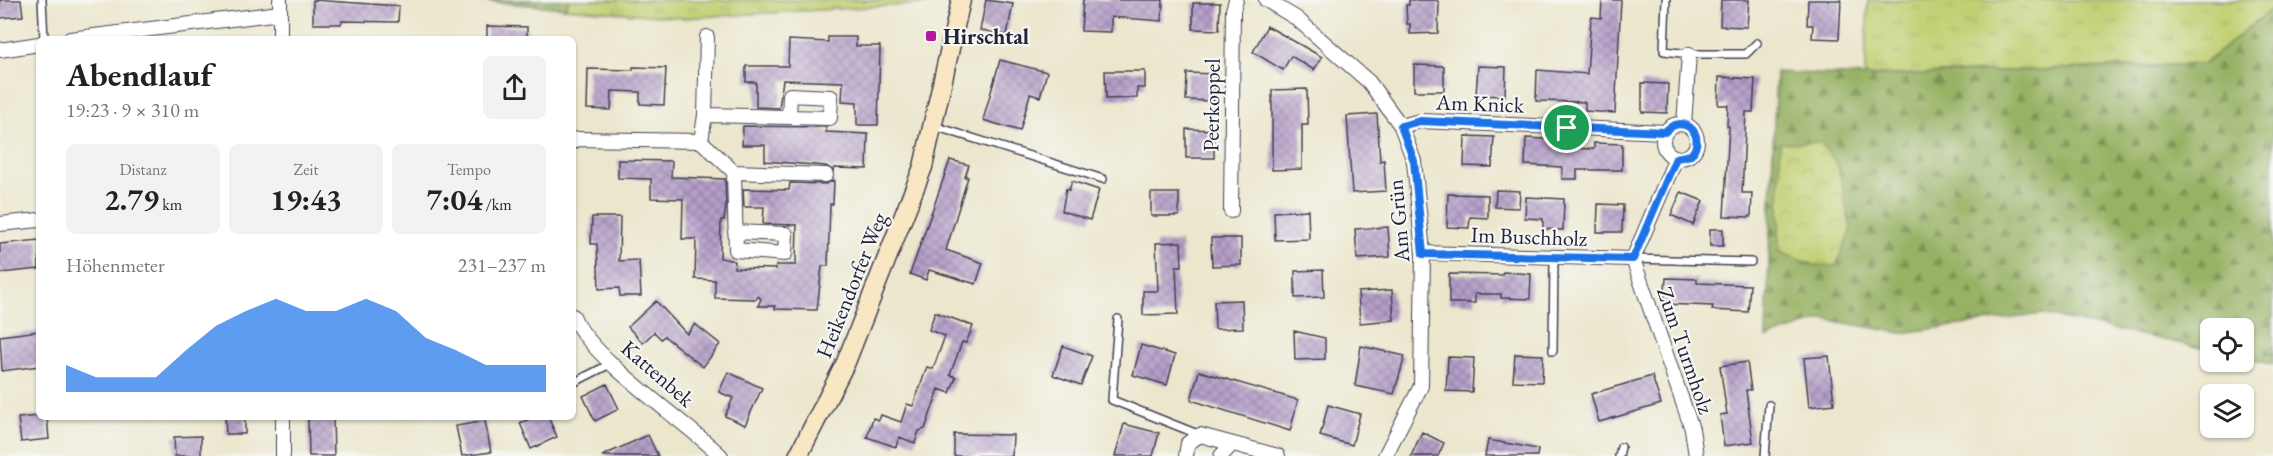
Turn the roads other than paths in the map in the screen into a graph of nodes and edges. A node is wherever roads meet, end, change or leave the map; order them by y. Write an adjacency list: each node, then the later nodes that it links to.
1 (42, 0): 7 (lane)
2 (961, 0): 18 (street, Heikendorfer Weg)
3 (1236, 0): 27 (street, Peerkoppel)
4 (1266, 0): 19 (street, Am Grün)
5 (1666, 0): 14 (lane)
6 (282, 4): 8 (street); 9 (street)
7 (44, 36)
8 (88, 36)
9 (280, 36)
10 (707, 37): 15 (street)
11 (1757, 43): 14 (lane)
12 (36, 44): 13 (street)
13 (0, 50)
14 (1689, 54): 17 (street)
15 (705, 115): 16 (street); 22 (street)
16 (789, 117)
17 (1684, 124): 20 (street, Am Knick); 23 (street)
18 (934, 126): 26 (lane); 47 (street, Heikendorfer Weg)
19 (1401, 126): 20 (street, Am Knick); 31 (street, Am Grün)
20 (1665, 132): 23 (street)
21 (576, 140): 22 (street)
22 (701, 141): 24 (street)
23 (1676, 158): 33 (street)
24 (734, 172): 25 (street); 30 (street)
25 (826, 175)
26 (1103, 179)
27 (1231, 211)
28 (36, 220): 29 (street)
29 (0, 224)
30 (735, 232)
31 (1423, 254): 32 (street, Im Buschholz); 51 (street, Am Grün)
32 (1554, 258): 33 (street, Im Buschholz); 37 (lane)
33 (1633, 259): 34 (lane, Im Buschholz); 53 (street, Zum Turmholz)
34 (1750, 262)
35 (1118, 319): 42 (lane)
36 (576, 323): 38 (street, Kattenbek)
37 (1553, 351)
38 (612, 363): 39 (lane); 46 (street, Kattenbek)
39 (576, 381)
40 (1769, 405): 54 (lane)
41 (283, 420): 45 (street)
42 (1200, 435): 43 (street); 48 (street)
43 (1232, 444): 49 (street); 50 (street)
44 (1622, 447): 52 (lane)
45 (283, 456)
46 (721, 456)
47 (798, 456)
48 (1186, 456)
49 (1221, 456)
50 (1278, 456)
51 (1385, 456)
52 (1619, 456)
53 (1695, 456)
54 (1765, 456)

